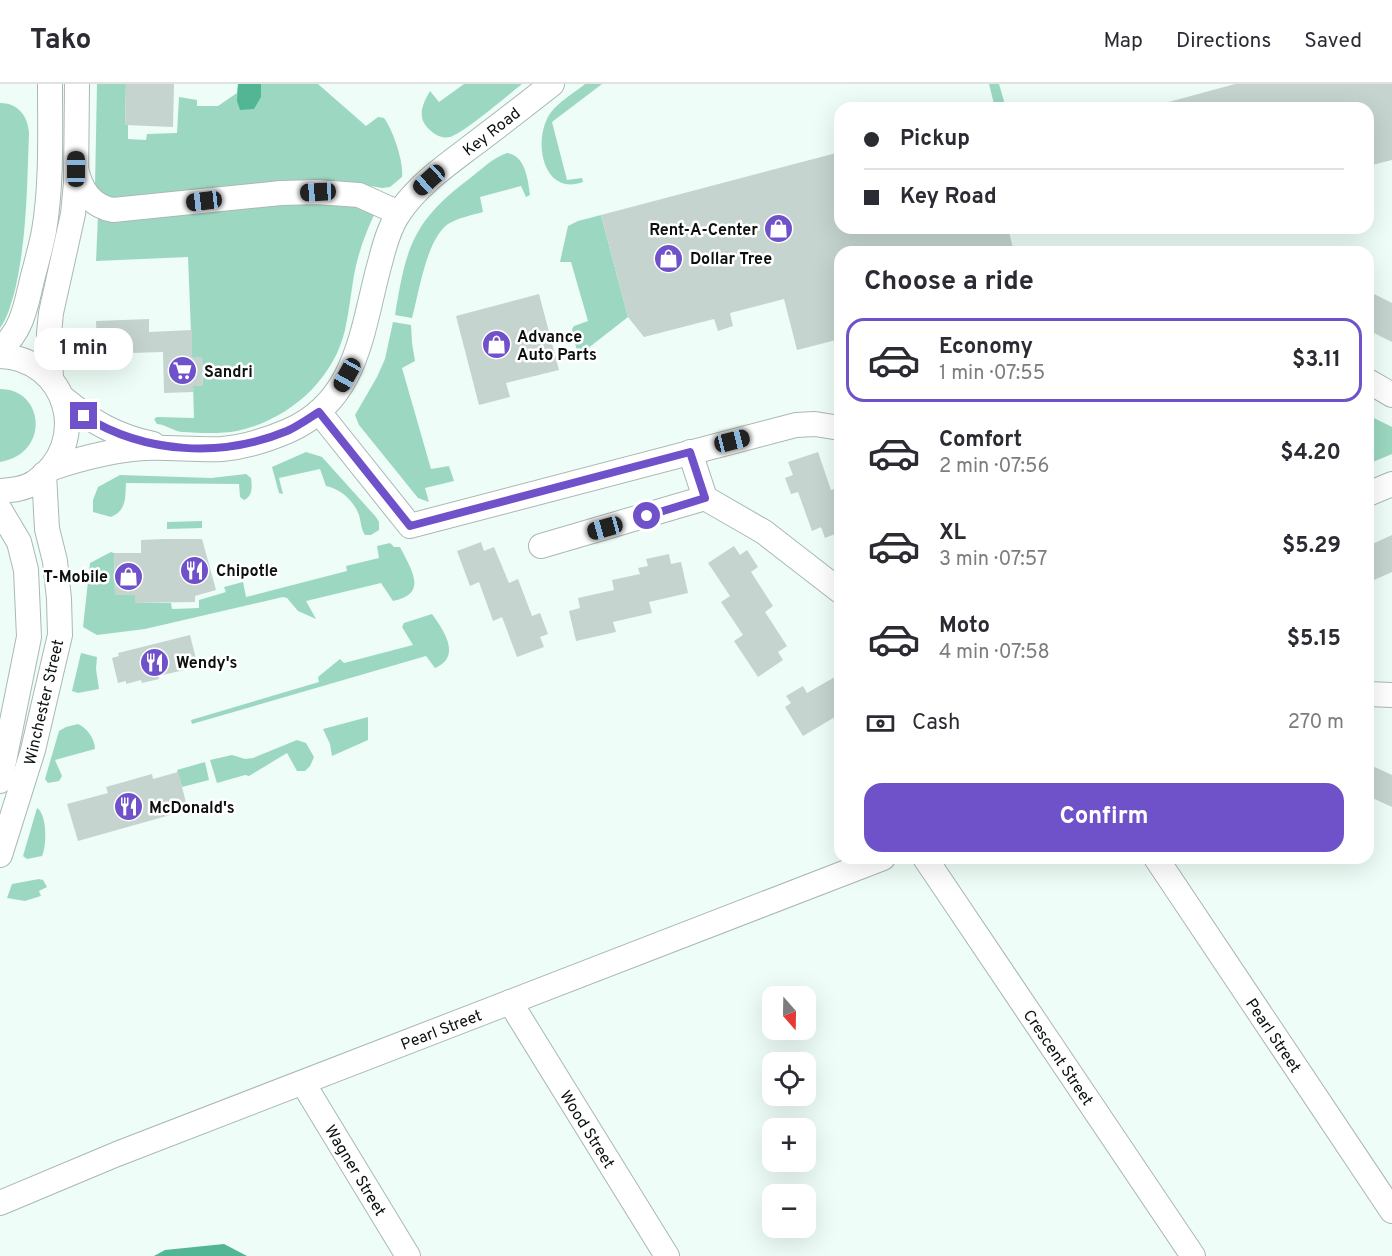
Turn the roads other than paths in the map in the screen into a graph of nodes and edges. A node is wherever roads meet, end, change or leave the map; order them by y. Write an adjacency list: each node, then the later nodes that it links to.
1 (50, 84): 6 (street)
2 (77, 84): 4 (street)
3 (552, 84): 5 (street, Key Road)
4 (76, 169): 5 (street); 9 (street)
5 (402, 209): 11 (street)
6 (0, 349)
7 (0, 356): 9 (street)
8 (1374, 384): 10 (street)
9 (57, 389): 13 (street); 15 (street)
10 (1392, 395)
11 (319, 412): 13 (street); 14 (street)
12 (834, 427): 14 (street)
13 (173, 448): 15 (street)
14 (690, 452): 19 (street)
15 (48, 471): 17 (street); 26 (street, Winchester Street)
16 (1392, 483): 18 (street)
17 (0, 491)
18 (1374, 491)
19 (705, 498): 21 (street); 22 (street)
20 (0, 510): 25 (street, Winchester Street)
21 (541, 546)
22 (834, 586)
23 (1374, 694): 24 (street)
24 (1392, 695)
25 (0, 781)
26 (0, 855)
27 (867, 864): 30 (street, Pearl Street)
28 (929, 864): 36 (street, Crescent Street)
29 (1160, 864): 33 (street, Pearl Street)
30 (510, 1002): 31 (street, Pearl Street); 35 (street, Wood Street)
31 (303, 1083): 32 (street, Pearl Street); 34 (street, Wagner Street)
32 (0, 1203)
33 (1392, 1211)
34 (408, 1256)
35 (667, 1256)
36 (1193, 1256)

